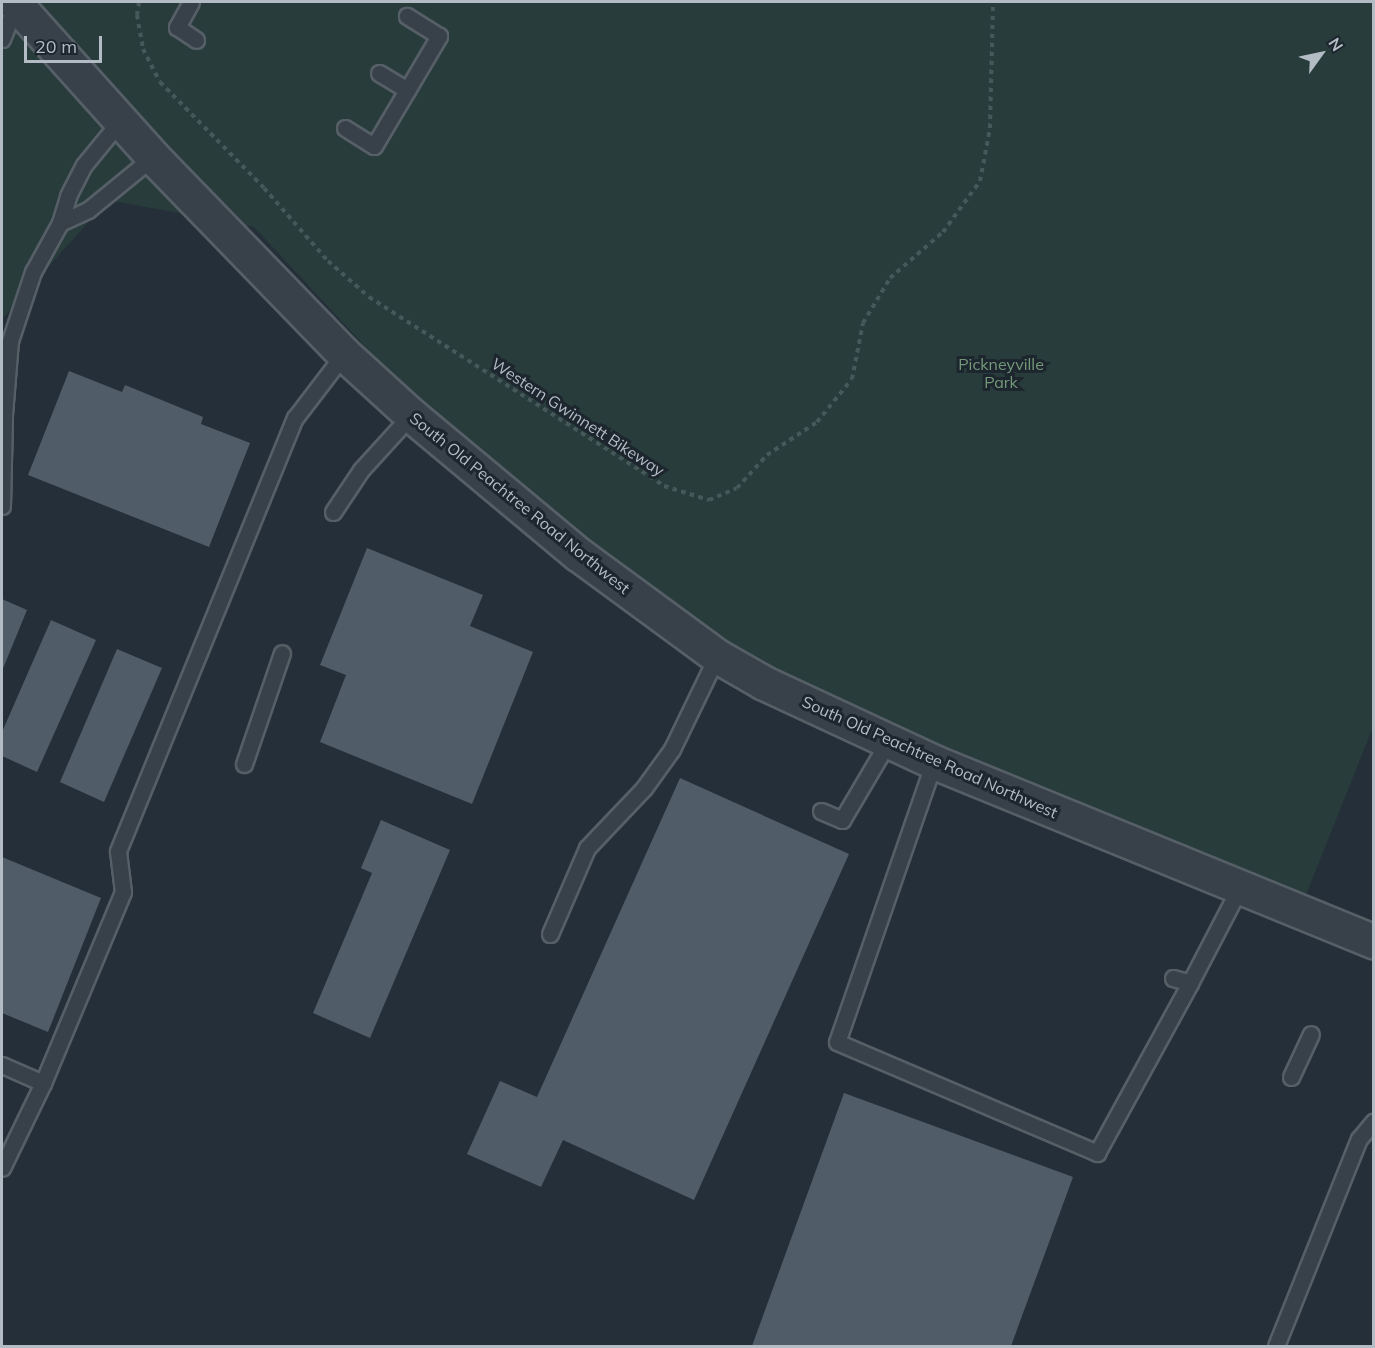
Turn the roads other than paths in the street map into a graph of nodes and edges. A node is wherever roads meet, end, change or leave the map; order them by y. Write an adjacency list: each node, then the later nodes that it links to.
1 (191, 2): 5 (lane)
2 (14, 3): 4 (lane); 8 (street, South Old Peachtree Road Northwest)
3 (407, 16): 7 (lane)
4 (2, 39)
5 (196, 40)
6 (379, 72): 7 (lane)
7 (407, 90): 9 (lane)
8 (120, 121): 10 (street, South Old Peachtree Road Northwest); 11 (lane)
9 (345, 128)
10 (153, 158): 11 (lane); 12 (street, South Old Peachtree Road Northwest)
11 (60, 223): 14 (lane)
12 (344, 354): 13 (street, South Old Peachtree Road Northwest); 30 (lane)
13 (411, 415): 15 (lane); 17 (street, South Old Peachtree Road Northwest)
14 (2, 506)
15 (333, 512)
16 (282, 653): 20 (lane)
17 (717, 656): 18 (street, South Old Peachtree Road Northwest); 23 (lane)
18 (888, 742): 19 (street, South Old Peachtree Road Northwest); 21 (lane)
19 (934, 762): 22 (street, South Old Peachtree Road Northwest); 26 (lane)
20 (244, 764)
21 (821, 811)
22 (1239, 887): 24 (street, South Old Peachtree Road Northwest); 26 (lane)
23 (550, 934)
24 (1374, 942)
25 (1173, 978): 26 (lane)
26 (1190, 983)
27 (1311, 1034): 29 (lane)
28 (2, 1065): 30 (lane)
29 (1291, 1077)
30 (43, 1083): 32 (lane)
31 (1374, 1121): 33 (lane)
32 (2, 1168)
33 (1276, 1347)

